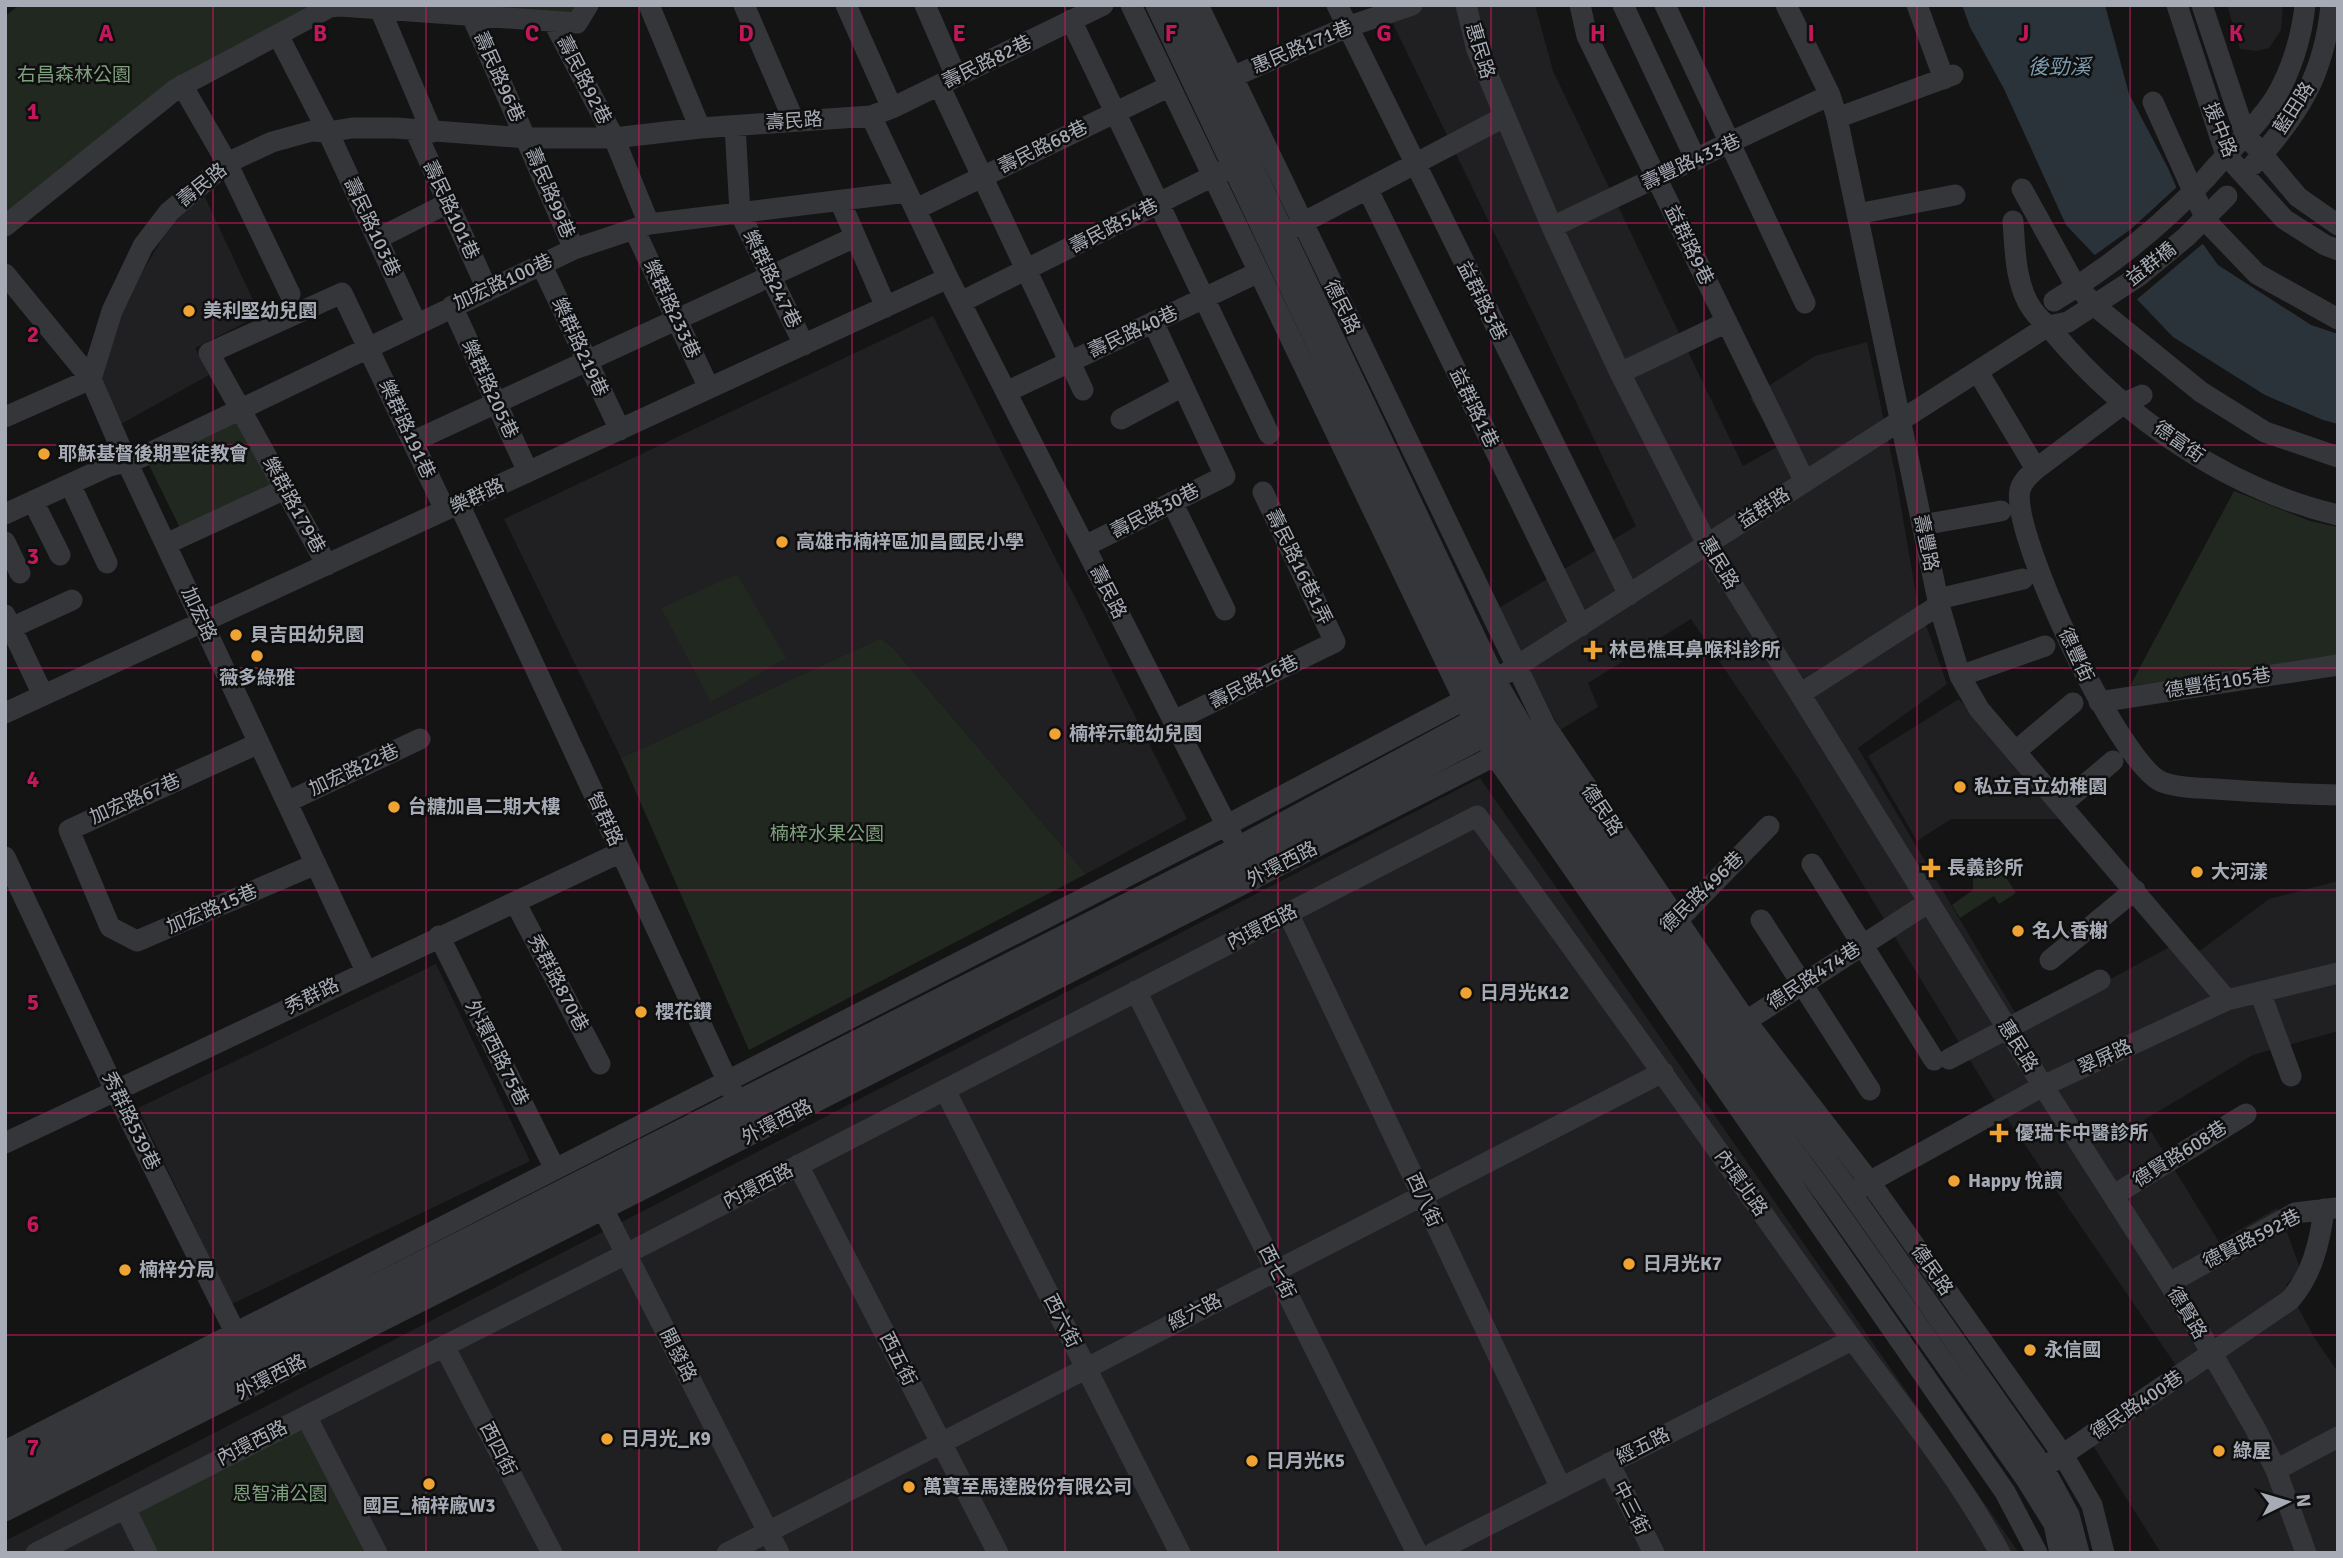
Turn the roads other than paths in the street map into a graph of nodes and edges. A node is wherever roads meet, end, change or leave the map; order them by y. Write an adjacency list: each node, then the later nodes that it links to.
1 (588, 5): 26 (street)
2 (649, 5): 42 (street)
3 (744, 5): 40 (street)
4 (846, 5): 35 (street)
5 (925, 5): 30 (street)
6 (1103, 5): 25 (street, 壽民路82巷)
7 (1131, 5): 32 (street, 德民路)
8 (1156, 5): 51 (street, 德民路)
9 (1176, 5): 51 (street, 德民路)
10 (1198, 5): 29 (street, 德民路)
11 (1337, 5): 27 (street, 益群路3巷)
12 (1412, 5): 27 (street, 惠民路171巷)
13 (1580, 5): 59 (street, 益群路9巷)
14 (1623, 5): 52 (street)
15 (1665, 5): 48 (street)
16 (1786, 5): 33 (street, 壽豐路)
17 (1917, 5): 39 (street)
18 (2177, 5): 49 (street, 援中路)
19 (2202, 5): 45 (street, 援中路)
20 (2305, 5): 45 (street, 藍田路)
21 (2331, 5): 50 (street, 藍田路)
22 (1468, 6): 38 (street, 惠民路)
23 (380, 9): 24 (street); 28 (street); 43 (street, 壽民路101巷)
24 (472, 16): 26 (street); 46 (street, 壽民路96巷)
25 (1071, 20): 30 (street, 壽民路82巷); 36 (street)
26 (554, 23): 47 (street, 壽民路92巷)
27 (1347, 27): 29 (street, 惠民路171巷); 54 (street, 益群路3巷)
28 (278, 35): 31 (street); 44 (street, 壽民路103巷)
29 (1232, 77): 51 (street, 德民路)
30 (948, 81): 35 (street, 壽民路82巷); 57 (street)
31 (182, 85): 53 (street); 72 (street)
32 (1170, 86): 36 (street, 壽民路68巷); 55 (street, 德民路)
33 (1830, 95): 39 (street, 壽豐路); 48 (street, 壽豐路433巷)
34 (2153, 102): 94 (street)
35 (892, 108): 37 (street, 壽民路82巷)
36 (1115, 112): 57 (street, 壽民路68巷); 67 (street)
37 (871, 116): 40 (street, 壽民路); 65 (street, 壽民路)
38 (1504, 117): 54 (street); 74 (street, 惠民路)
39 (1837, 118): 69 (street, 壽豐路)
40 (794, 121): 41 (street, 壽民路)
41 (735, 126): 42 (street, 壽民路); 68 (street)
42 (699, 128): 47 (street, 壽民路)
43 (423, 131): 44 (street, 壽民路); 46 (street, 壽民路); 66 (street, 壽民路101巷)
44 (328, 132): 53 (street, 壽民路); 77 (street, 壽民路103巷)
45 (2245, 134): 49 (street, 藍田路); 50 (street, 援中路)
46 (527, 138): 47 (street, 壽民路); 78 (street, 壽民路99巷)
47 (614, 138): 73 (street, 壽民路92巷)
48 (1730, 143): 52 (street, 壽豐路433巷); 91 (street)
49 (2226, 155): 56 (street, 援中路); 58 (street, 藍田路)
50 (2262, 156): 56 (street, 藍田路); 71 (street, 援中路)
51 (1250, 158): 55 (street, 壽民路54巷); 75 (street, 德民路); 75 (street, 德民路)
52 (1696, 160): 59 (street, 壽豐路433巷)
53 (227, 163): 88 (street); 106 (street, 壽民路)
54 (1414, 166): 61 (street); 144 (street, 益群路3巷)
55 (1213, 176): 67 (street, 壽民路54巷); 80 (street, 德民路)
56 (2244, 176): 63 (street, 藍田路); 79 (street, 援中路)
57 (982, 177): 65 (street, 壽民路68巷); 82 (street)
58 (2207, 177): 99 (street, 益群橋, bridge)
59 (1656, 178): 74 (street, 壽豐路433巷); 97 (street, 益群路9巷)
60 (2022, 189): 120 (street)
61 (1368, 190): 75 (street); 150 (street, 益群路1巷)
62 (1955, 195): 69 (street)
63 (2227, 196): 99 (street, 益群橋, bridge)
64 (840, 201): 65 (street, 加宏路100巷); 68 (street, 加宏路100巷); 76 (street)
65 (912, 201): 86 (street, 壽民路)
66 (448, 203): 77 (street); 87 (street, 壽民路101巷)
67 (1159, 204): 82 (street, 壽民路54巷); 89 (street)
68 (740, 213): 73 (street, 加宏路100巷); 85 (street, 樂群路247巷)
69 (1857, 214): 116 (street, 壽豐路)
70 (2013, 220): 99 (street, 德富街)
71 (2338, 225)
72 (5, 226)
73 (641, 227): 78 (street, 加宏路100巷); 95 (street, 樂群路233巷)
74 (1552, 227): 105 (street, 惠民路)
75 (1285, 233): 80 (street); 154 (street, 德民路); 156 (street, 德民路)
76 (855, 237): 85 (street); 93 (street)
77 (377, 239): 98 (street, 壽民路103巷)
78 (574, 248): 81 (street, 加宏路100巷)
79 (2338, 250)
80 (1249, 251): 83 (street, 德民路)
81 (541, 264): 87 (street, 加宏路100巷); 102 (street, 樂群路219巷)
82 (1026, 270): 90 (street, 壽民路54巷); 103 (street)
83 (1259, 272): 89 (street, 壽民路40巷); 156 (street, 德民路)
84 (5, 274): 106 (street, 加宏路)
85 (771, 277): 95 (street); 100 (street, 樂群路247巷)
86 (948, 278): 90 (street, 壽民路); 93 (street, 樂群路)
87 (487, 289): 92 (street, 加宏路100巷)
88 (290, 294)
89 (1204, 298): 96 (street, 壽民路40巷); 118 (street)
90 (961, 302): 110 (street, 壽民路)
91 (1805, 303)
92 (452, 306): 98 (street, 加宏路100巷); 112 (street, 樂群路205巷)
93 (886, 307): 100 (street, 樂群路)
94 (2338, 318)
95 (677, 320): 102 (street); 108 (street, 樂群路233巷)
96 (1153, 322): 103 (street, 壽民路40巷); 107 (street)
97 (1727, 322): 105 (street); 124 (street, 益群路9巷)
98 (415, 323): 101 (street, 加宏路100巷)
99 (2058, 324): 104 (street, 益群路); 111 (street, 德富街)
100 (804, 345): 108 (street, 樂群路)
101 (368, 347): 113 (street, 加宏路100巷); 113 (street, 樂群路191巷); 119 (street, 樂群路191巷)
102 (587, 361): 112 (street); 117 (street, 樂群路219巷)
103 (1070, 362): 109 (street); 110 (street, 壽民路40巷)
104 (1978, 372): 116 (street, 益群路); 122 (street)
105 (1620, 373): 137 (street, 惠民路)
106 (91, 379): 114 (street); 121 (street, 加宏路)
107 (1183, 386): 115 (street); 129 (street, 壽民路30巷)
108 (709, 388): 117 (street, 樂群路)
109 (1083, 390)
110 (1006, 392): 138 (street, 壽民路)
111 (2133, 399): 122 (street, 德豐街); 133 (street, 德富街)
112 (496, 403): 119 (street); 123 (street, 樂群路205巷)
113 (240, 407): 121 (street, 加宏路100巷); 126 (street, 樂群路179巷)
114 (5, 418)
115 (1121, 419)
116 (1900, 421): 124 (street, 益群路); 134 (street, 壽豐路)
117 (620, 429): 123 (street, 樂群路)
118 (1269, 434)
119 (414, 441): 130 (street, 樂群路191巷)
120 (2338, 457)
121 (126, 460): 125 (street, 加宏路100巷); 136 (street, 加宏路)
122 (2036, 469): 159 (street, 德豐街)
123 (528, 472): 130 (street, 樂群路)
124 (1805, 482): 137 (street, 益群路)
125 (70, 484): 128 (street, 加宏路100巷); 140 (street)
126 (285, 489): 136 (street); 141 (street, 樂群路179巷)
127 (1263, 492): 151 (street, 壽民路16巷1弄)
128 (33, 501): 132 (street, 加宏路100巷); 139 (street)
129 (1172, 502): 138 (street, 壽民路30巷); 147 (street)
130 (452, 507): 141 (street, 樂群路); 174 (street, 智群路)
131 (2001, 511): 134 (street)
132 (5, 514)
133 (2338, 515)
134 (1922, 525): 146 (street, 壽豐路)
135 (5, 542): 142 (street)
136 (166, 544): 149 (street, 加宏路)
137 (1707, 544): 144 (street, 益群路); 157 (street, 惠民路)
138 (1085, 546): 162 (street, 壽民路)
139 (60, 555)
140 (107, 563)
141 (327, 565): 149 (street, 樂群路)
142 (20, 573)
143 (2023, 579): 146 (street)
144 (1629, 595): 150 (street, 益群路)
145 (72, 600): 148 (street)
146 (1938, 602): 155 (street, 壽豐路); 157 (street)
147 (1224, 610)
148 (8, 622): 158 (street)
149 (203, 622): 158 (street, 樂群路); 165 (street, 加宏路)
150 (1581, 626): 154 (street, 益群路)
151 (1335, 642): 162 (street, 壽民路16巷)
152 (2045, 646): 155 (street)
153 (2338, 665): 159 (street, 德豐街105巷)
154 (1517, 668): 156 (street, 益群路); 163 (street, 德民路)
155 (1960, 676): 166 (street, 壽豐路)
156 (1480, 690): 163 (street, 德民路); 163 (street, 德民路); 172 (street, 外環西路)
157 (1800, 694): 181 (street, 惠民路)
158 (43, 695): 161 (street, 樂群路)
159 (2099, 702): 168 (street, 德豐街)
160 (2073, 703): 166 (street)
161 (5, 713)
162 (1174, 721): 172 (street, 壽民路)
163 (1510, 723): 176 (street, 外環西路); 176 (street, 外環西路); 186 (street, 德民路); 186 (street, 德民路)
164 (421, 738): 169 (street, 加宏路22巷)
165 (259, 743): 169 (street, 加宏路); 184 (street, 加宏路67巷)
166 (2016, 751): 170 (street, 壽豐路)
167 (2113, 761): 170 (street)
168 (2338, 795)
169 (287, 802): 177 (street, 加宏路)
170 (2061, 805): 179 (street, 壽豐路)
171 (1477, 816): 182 (street, 內環西路); 199 (street, 內環北路)
172 (1227, 825): 176 (street, 壽民路); 201 (street, 外環西路)
173 (1769, 826): 186 (street, 德民路496巷)
174 (621, 852): 180 (street, 秀群路); 201 (street, 智群路)
175 (5, 857): 203 (street, 秀群路539巷)
176 (1246, 863): 207 (street, 外環西路); 207 (street, 外環西路)
177 (316, 864): 184 (street, 加宏路15巷); 189 (street, 加宏路)
178 (1812, 864): 187 (street)
179 (2135, 890): 188 (street); 195 (street, 壽豐路)
180 (515, 902): 185 (street, 秀群路); 198 (street, 秀群路870巷)
181 (1929, 902): 187 (street, 德民路474巷); 196 (street, 惠民路)
182 (1287, 913): 193 (street, 內環西路); 214 (street, 西八街)
183 (1761, 920): 192 (street)
184 (110, 927)
185 (439, 936): 189 (street, 秀群路); 210 (street, 外環西路75巷)
186 (1654, 938): 197 (street, 德民路); 197 (street, 德民路)
187 (1862, 945): 192 (street, 德民路474巷); 196 (street)
188 (2050, 960)
189 (366, 971): 203 (street, 秀群路)
190 (2338, 973): 194 (street, 翠屏路)
191 (2101, 980): 196 (street)
192 (1802, 984): 197 (street, 德民路474巷); 205 (street)
193 (1136, 991): 204 (street, 內環西路); 220 (street, 西七街)
194 (2260, 992): 195 (street, 翠屏路); 200 (street)
195 (2227, 1000): 202 (street, 翠屏路)
196 (2007, 1029): 202 (street, 惠民路)
197 (1723, 1037): 212 (street, 德民路); 215 (street, 德民路); 217 (street, 德民路)
198 (600, 1064)
199 (1663, 1072): 214 (street, 經六路); 222 (street, 內環北路)
200 (2291, 1076)
201 (727, 1081): 207 (street, 智群路); 211 (street, 外環西路)
202 (2043, 1086): 212 (street, 翠屏路); 213 (street, 德賢路)
203 (116, 1090): 208 (street, 秀群路); 225 (street, 秀群路539巷)
204 (945, 1090): 209 (street, 內環西路); 226 (street, 西六街)
205 (1870, 1090)
206 (2246, 1114): 213 (street, 德賢路608巷)
207 (745, 1118): 211 (street, 外環西路); 211 (street, 外環西路)
208 (5, 1143)
209 (798, 1165): 219 (street, 內環西路); 229 (street, 西五街)
210 (555, 1169): 211 (street, 外環西路); 225 (street, 外環西路)
211 (590, 1184): 219 (street, 開發路); 225 (street, 外環西路); 225 (street, 外環西路)
212 (1860, 1187): 215 (street, 翠屏路); 230 (street, 德民路); 233 (street, 德民路)
213 (2114, 1195): 221 (street, 德賢路)
214 (1422, 1196): 220 (street, 經六路); 235 (street, 西八街)
215 (1833, 1205): 217 (street, 翠屏路); 233 (street, 德民路)
216 (2331, 1208): 218 (street); 221 (street, 德賢路592巷); 224 (street, 德民路400巷)
217 (1813, 1215): 236 (street, 德民路)
218 (2338, 1230)
219 (626, 1254): 223 (street, 內環西路); 239 (street, 開發路)
220 (1276, 1271): 226 (street, 經六路); 248 (street, 西七街)
221 (2169, 1283): 224 (street, 德賢路)
222 (1852, 1340): 231 (street, 經五路); 251 (street, 內環北路)
223 (444, 1346): 227 (street, 內環西路); 243 (street, 西四街)
224 (2212, 1354): 230 (street, 德民路400巷); 232 (street, 德賢路)
225 (248, 1358): 234 (street, 外環西路); 234 (street, 外環西路)
226 (1086, 1368): 229 (street, 經六路); 247 (street, 西六街)
227 (306, 1416): 237 (street, 內環西路); 242 (street)
228 (2338, 1437): 232 (street)
229 (941, 1443): 239 (street, 經六路); 246 (street, 西五街)
230 (2063, 1455): 233 (street, 德民路400巷); 255 (street, 德民路)
231 (1609, 1464): 235 (street, 經五路); 250 (street, 中三街)
232 (2276, 1471): 256 (street, 德賢路)
233 (2034, 1473): 236 (street, 德民路400巷); 253 (street, 德民路); 254 (street, 德民路)
234 (11, 1476): 238 (street, 外環西路)
235 (1561, 1488): 249 (street, 經五路)
236 (2005, 1492): 252 (street, 德民路)
237 (125, 1508): 240 (street, 內環西路); 241 (street)
238 (5, 1511)
239 (769, 1532): 244 (street, 經六路); 245 (street, 開發路)
240 (36, 1553)
241 (147, 1553)
242 (377, 1553)
243 (552, 1553)
244 (727, 1553)
245 (779, 1553)
246 (998, 1553)
247 (1180, 1553)
248 (1417, 1553)
249 (1433, 1553)
250 (1654, 1553)
251 (2000, 1553)
252 (2037, 1553)
253 (2060, 1553)
254 (2079, 1553)
255 (2104, 1553)
256 (2306, 1553)

